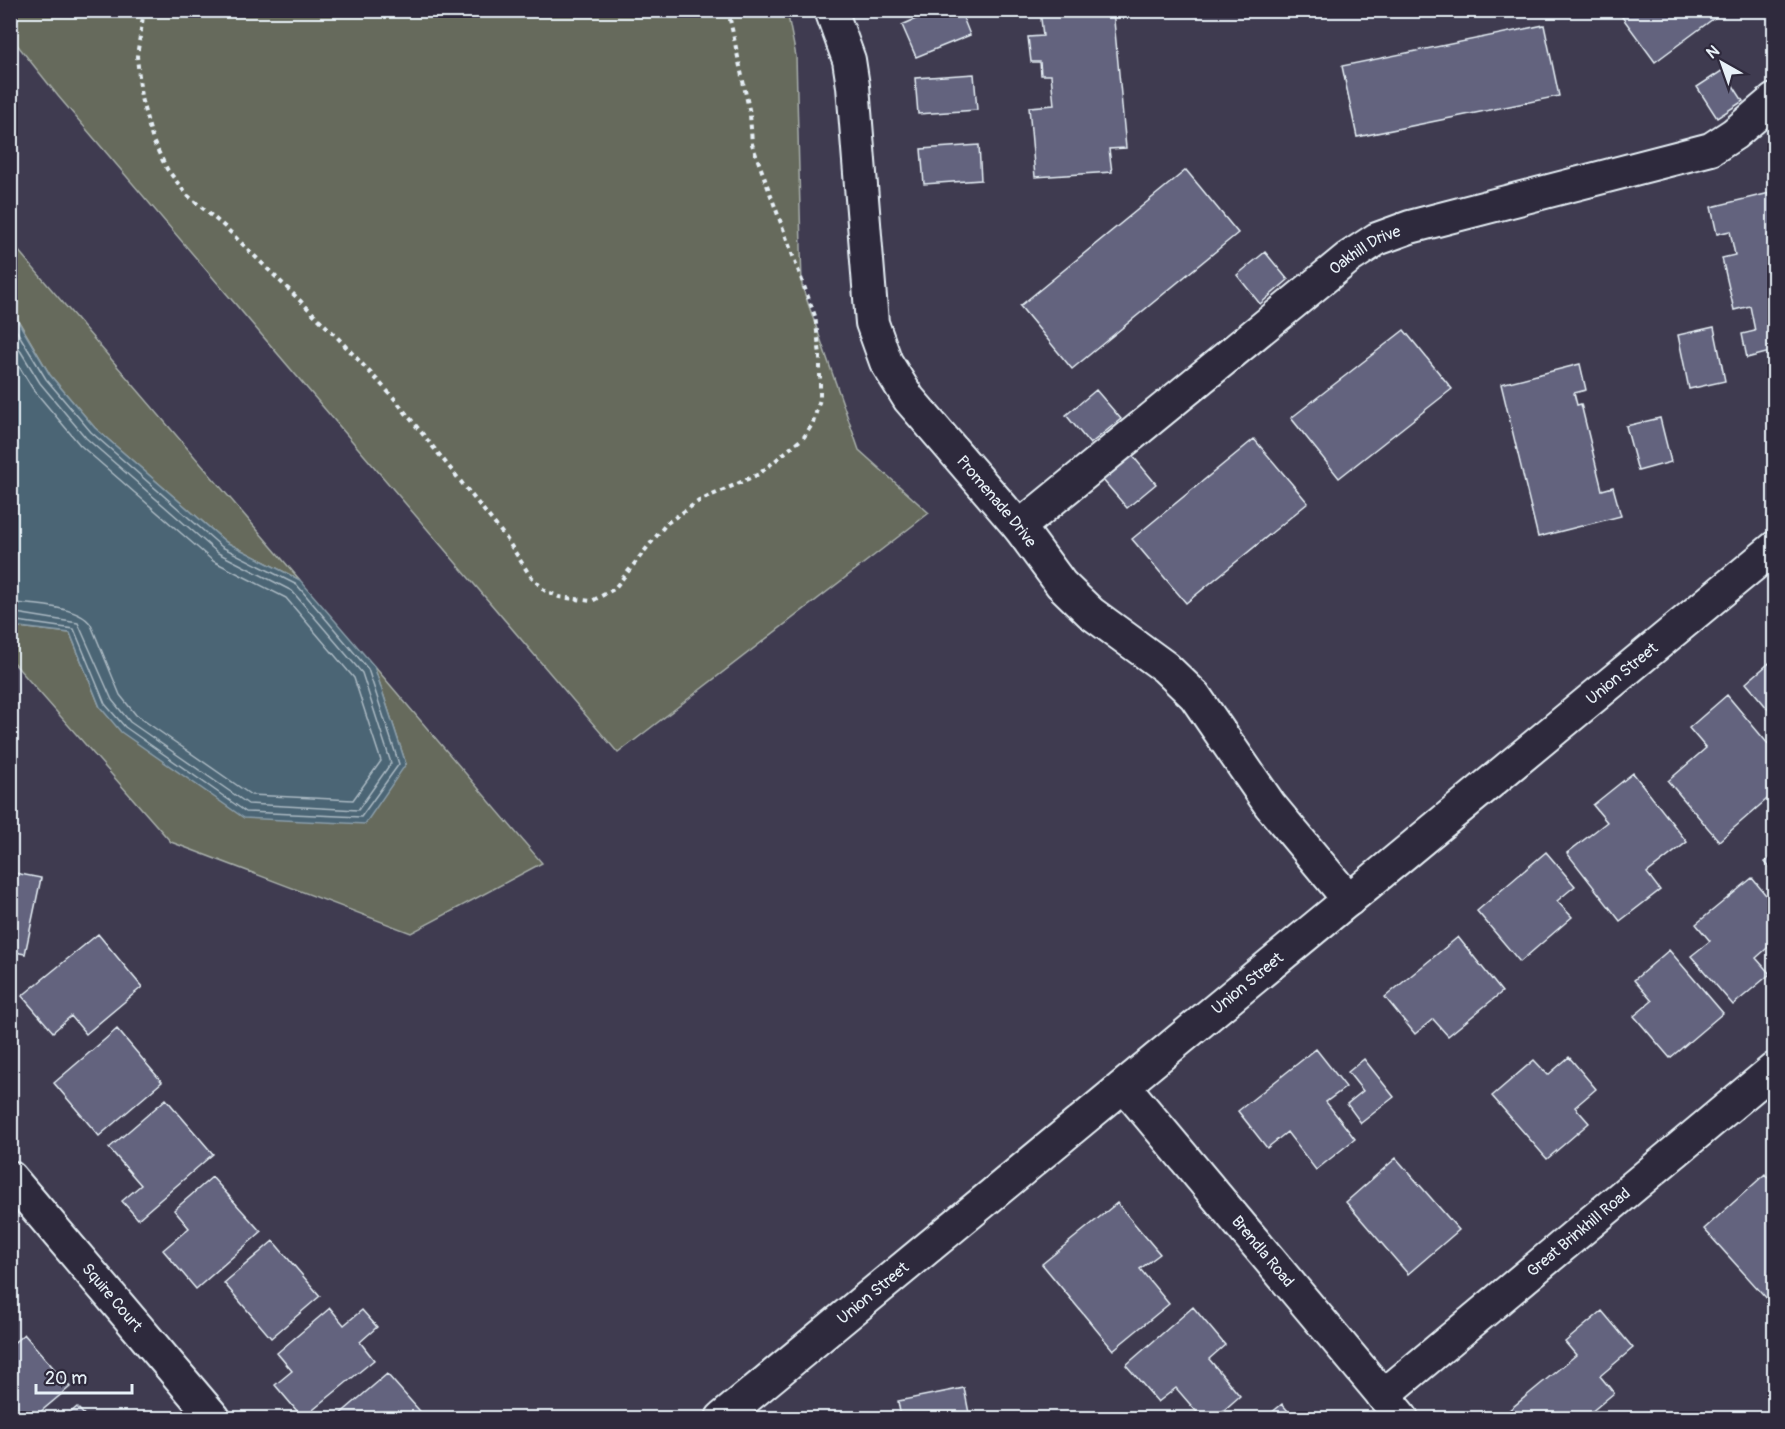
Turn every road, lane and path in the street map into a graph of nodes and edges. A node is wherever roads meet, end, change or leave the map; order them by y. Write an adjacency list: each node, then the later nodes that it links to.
1 (144, 10): 2 (path)
2 (728, 10)
3 (831, 10): 5 (street, Promenade Drive)
4 (1774, 100): 5 (street, Oakhill Drive)
5 (1019, 527): 7 (street, Promenade Drive)
6 (1774, 548): 7 (street, Union Street)
7 (1349, 900): 9 (street, Union Street)
8 (1774, 1069): 11 (street, Great Brinkhill Road)
9 (1124, 1086): 11 (street, Brendla Road); 13 (street, Union Street)
10 (10, 1177): 12 (street, Squire Court)
11 (1392, 1407)
12 (214, 1419)
13 (722, 1419)

